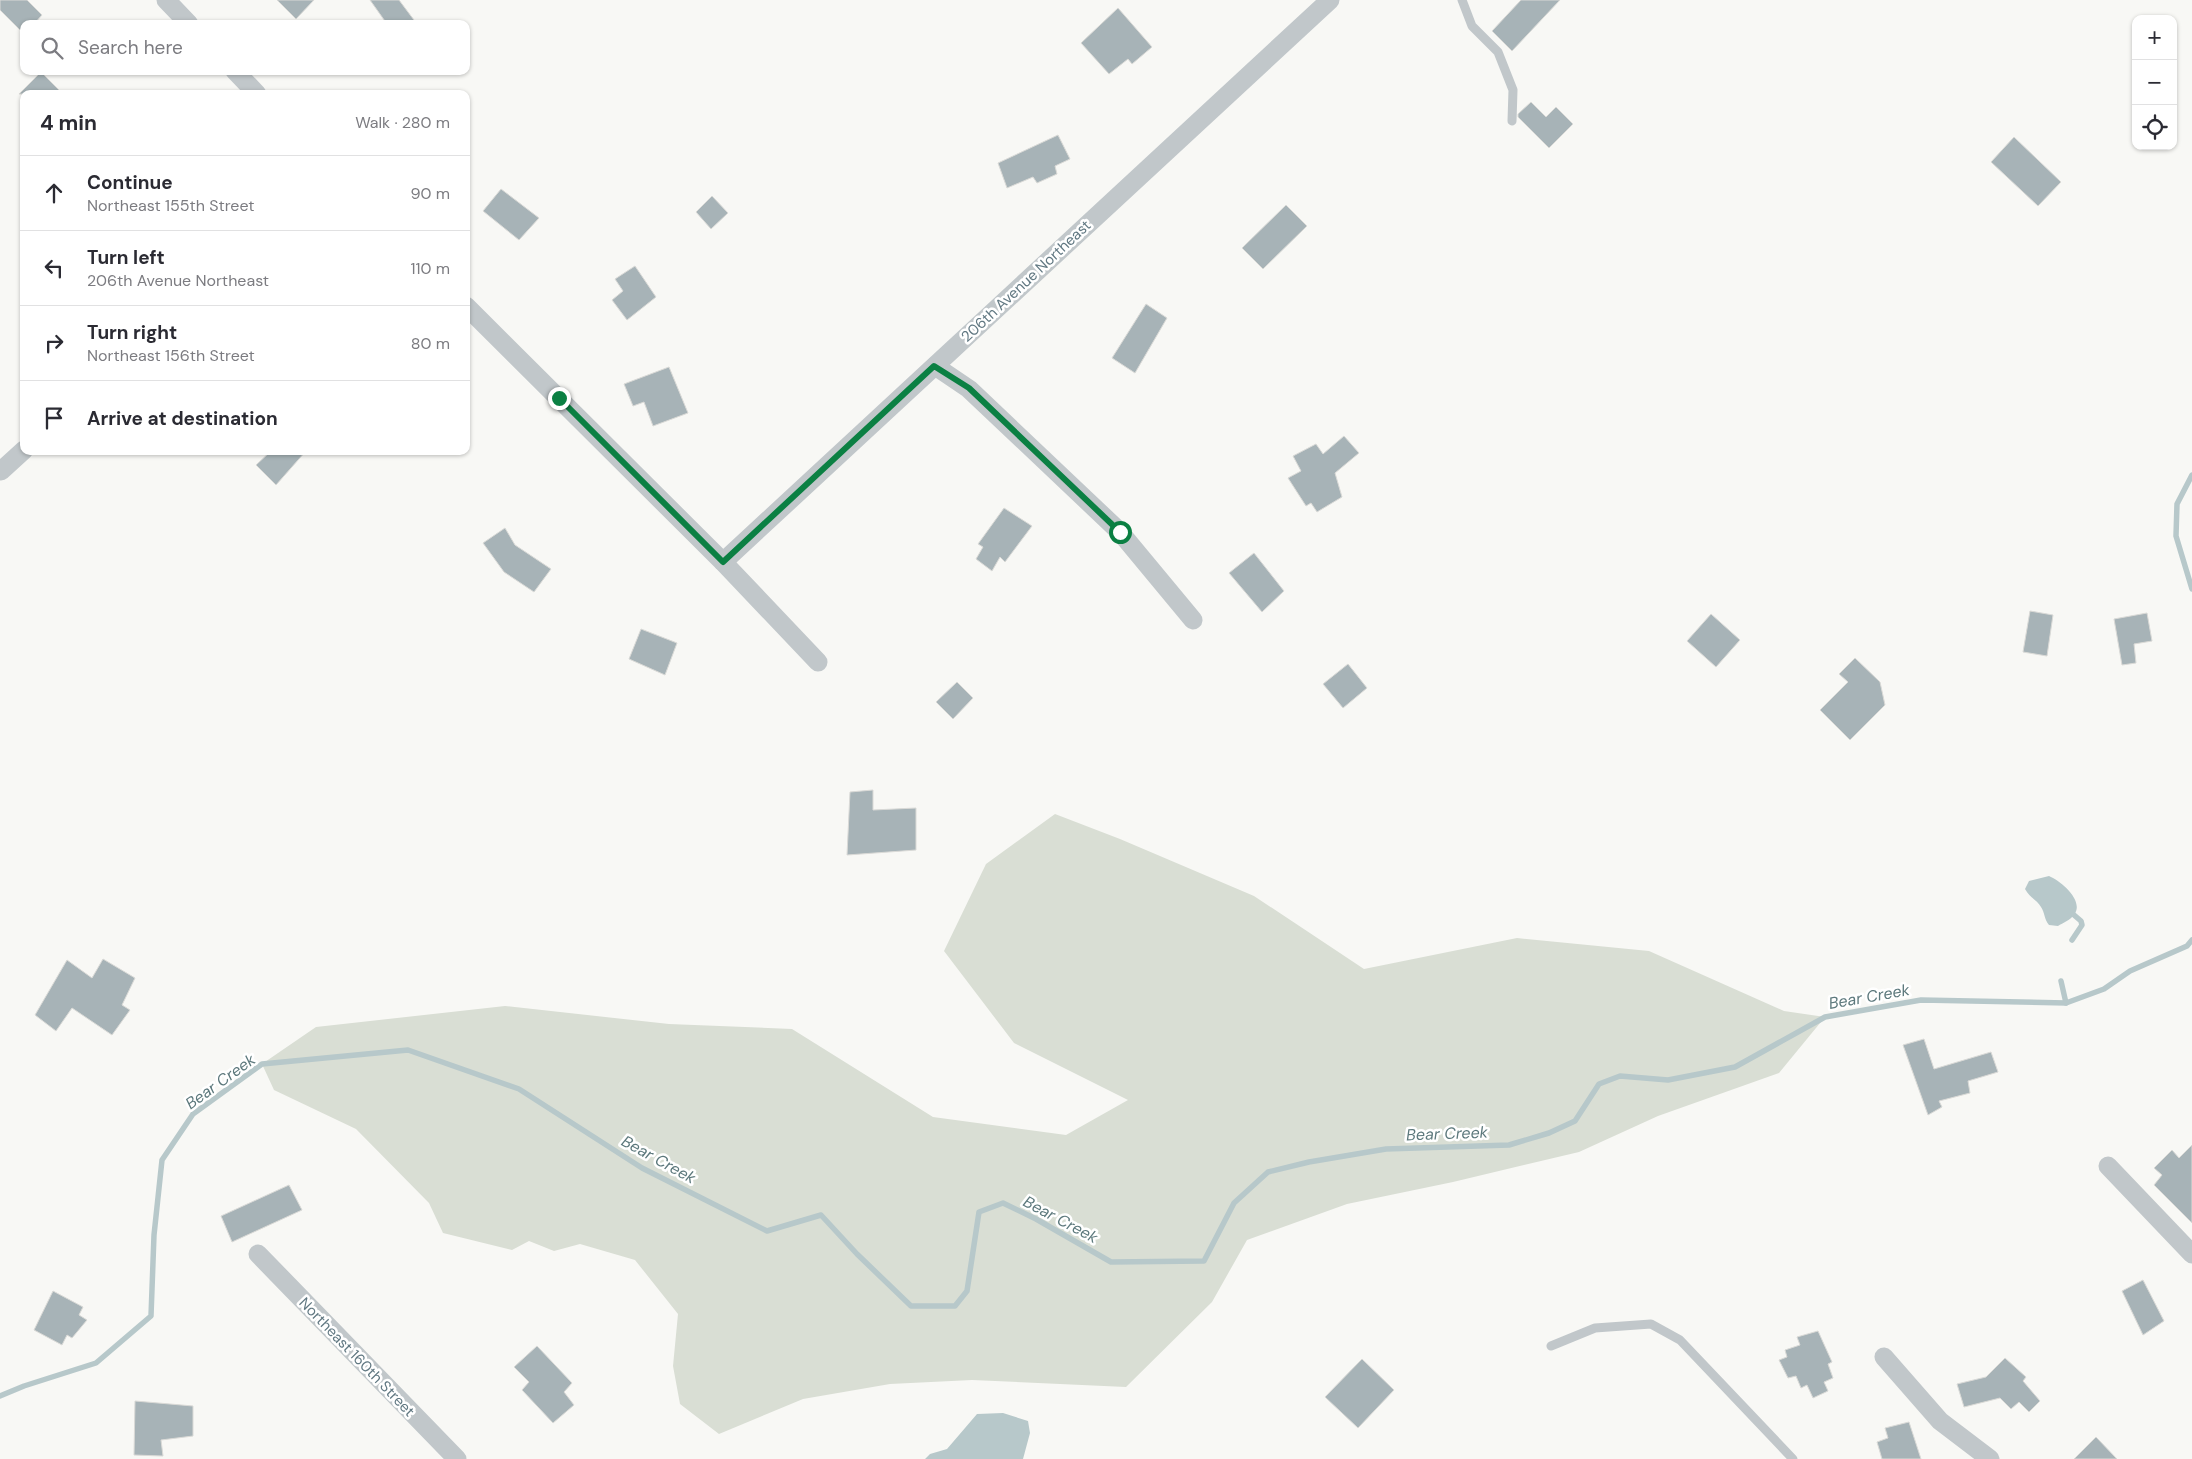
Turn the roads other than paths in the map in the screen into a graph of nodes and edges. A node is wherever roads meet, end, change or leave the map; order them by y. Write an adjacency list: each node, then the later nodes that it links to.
1 (166, 0): 4 (street)
2 (1330, 0): 9 (street, 206th Avenue Northeast)
3 (1462, 0): 7 (lane)
4 (185, 20)
5 (239, 75): 6 (street)
6 (253, 90)
7 (1512, 121)
8 (470, 310): 12 (street)
9 (934, 366): 12 (street, 206th Avenue Northeast); 13 (street)
10 (20, 454): 11 (street)
11 (1, 471)
12 (723, 562): 14 (street)
13 (1193, 620)
14 (818, 662)
15 (2108, 1166): 17 (street)
16 (258, 1254): 20 (street, Northeast 160th Street)
17 (2192, 1254)
18 (1551, 1346): 21 (lane)
19 (1884, 1357): 22 (street)
20 (457, 1459)
21 (1793, 1459)
22 (1990, 1459)

